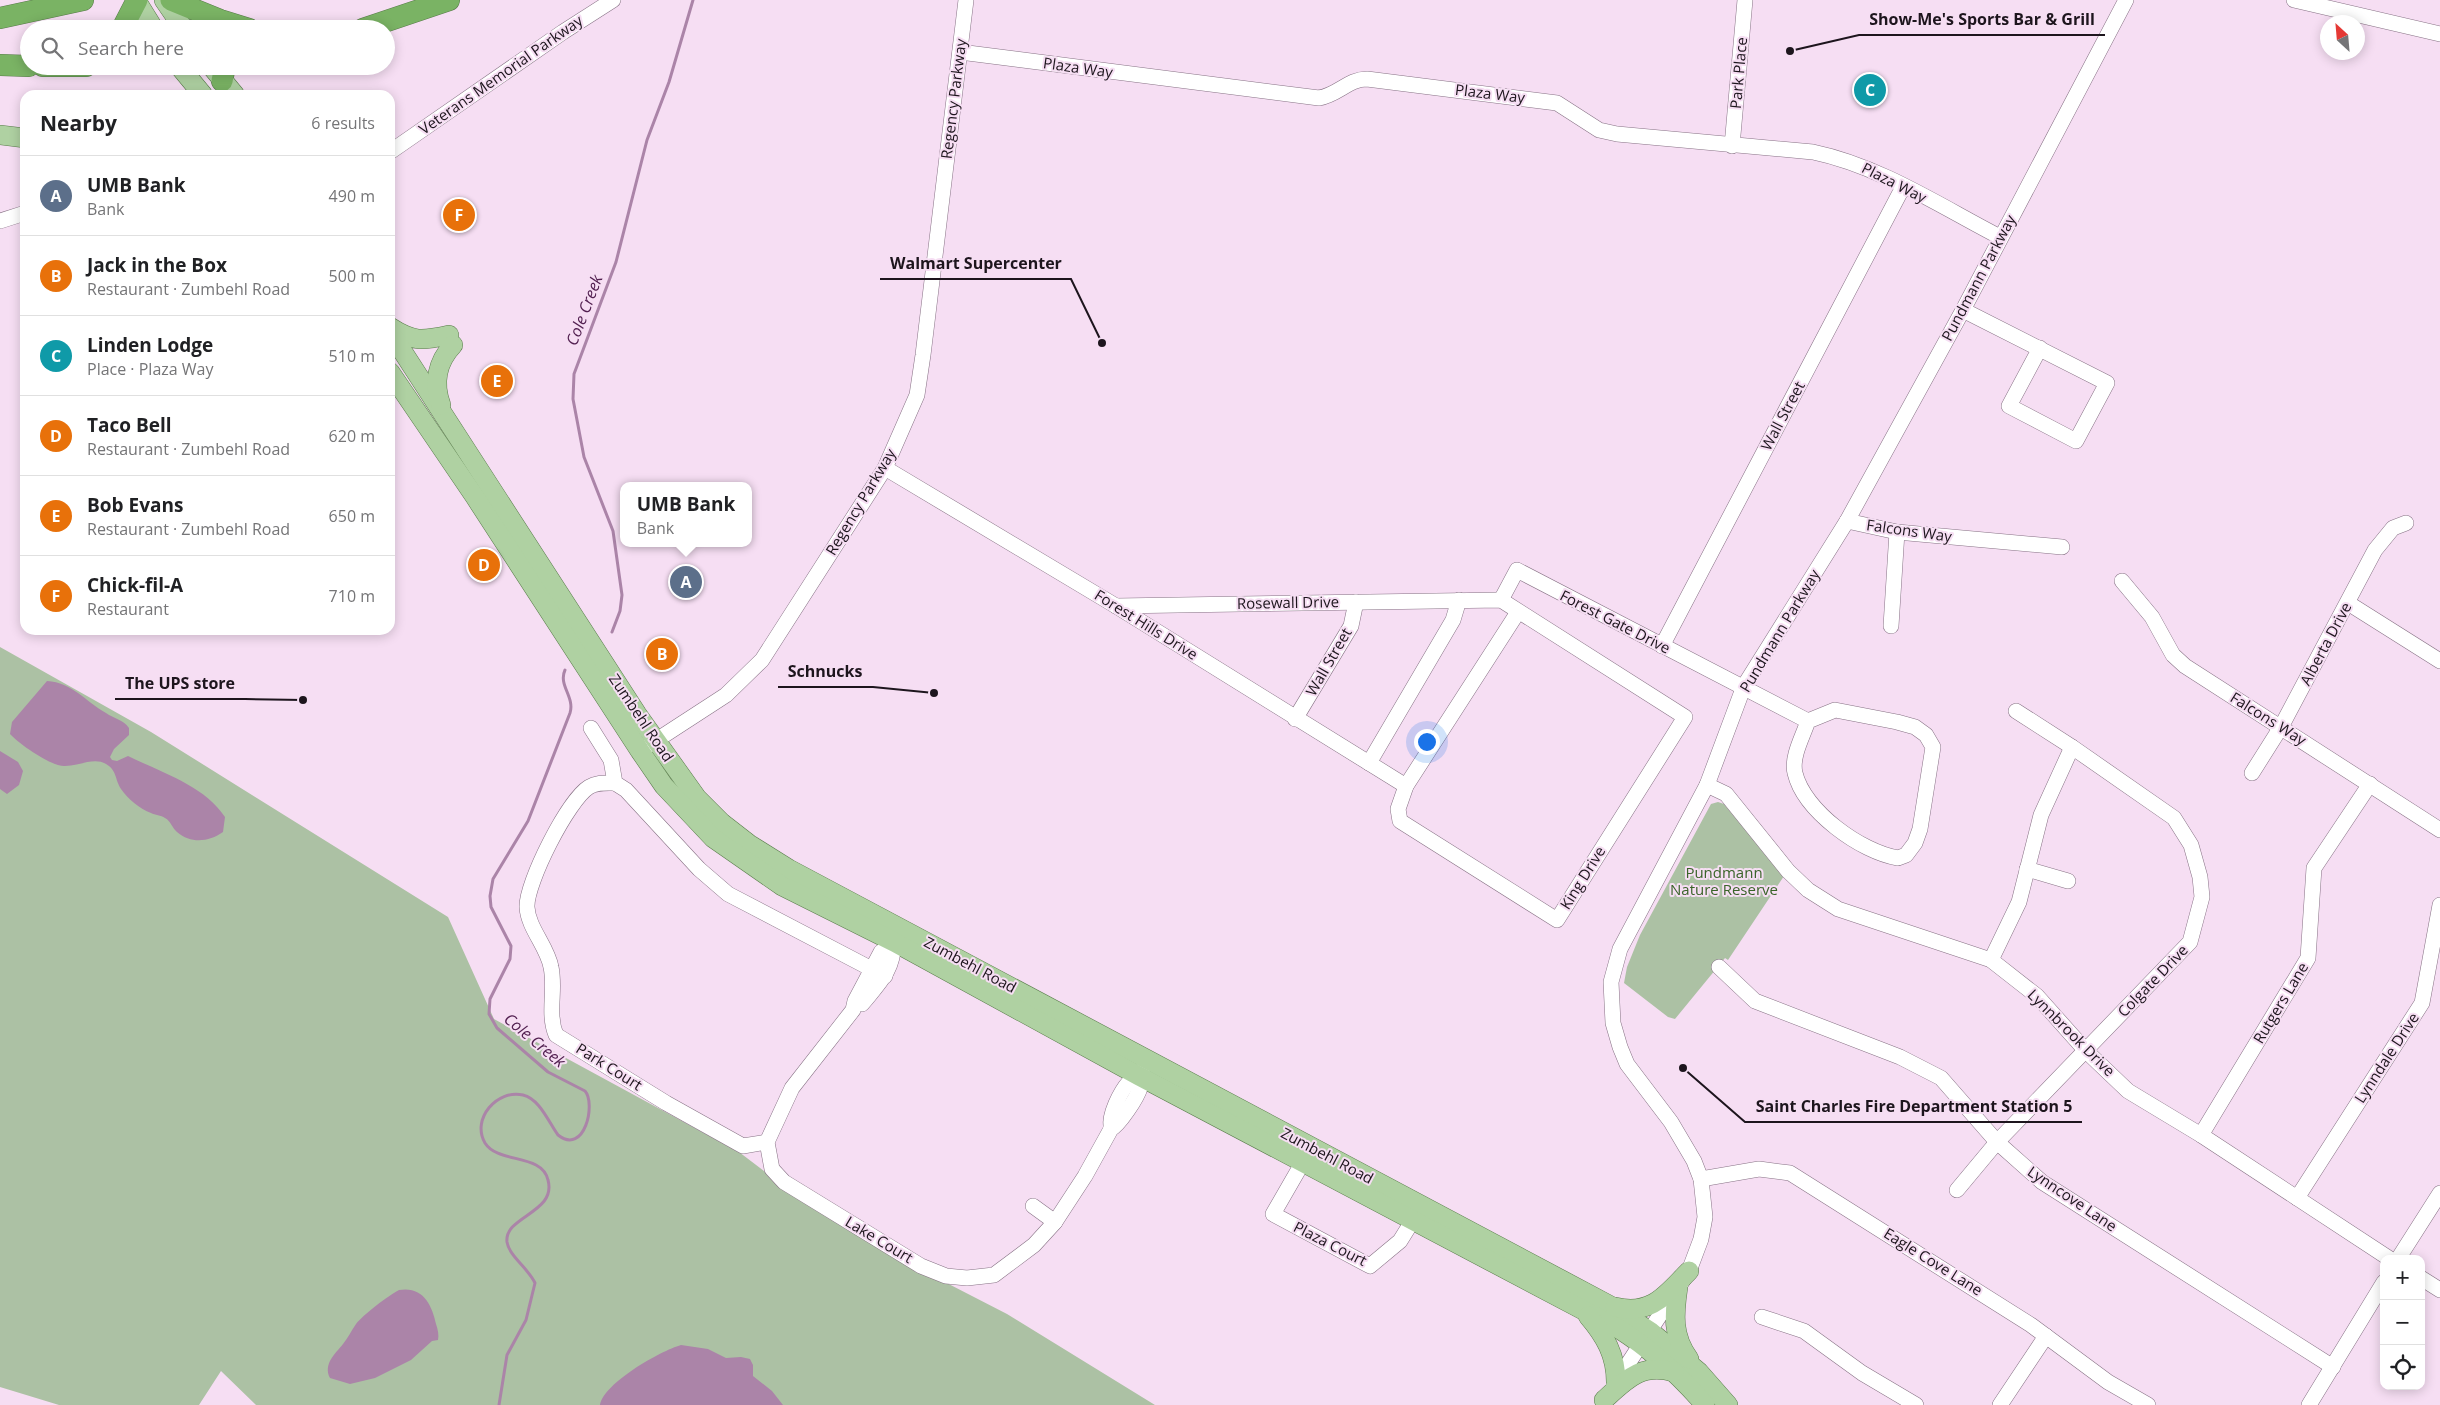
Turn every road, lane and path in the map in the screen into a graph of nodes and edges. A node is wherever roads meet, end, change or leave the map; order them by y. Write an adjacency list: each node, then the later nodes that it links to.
1 (83, 0): 10 (highway)
2 (448, 0): 14 (highway)
3 (613, 0): 24 (street, Veterans Memorial Parkway)
4 (966, 0): 16 (street, Regency Parkway)
5 (1745, 0): 23 (street, Park Place)
6 (2126, 0): 28 (street, Pundmann Parkway)
7 (2294, 0): 15 (street)
8 (170, 2): 12 (main road); 13 (highway)
9 (134, 9): 11 (main road)
10 (0, 18)
11 (145, 20)
12 (179, 20)
13 (220, 20)
14 (389, 20)
15 (2440, 34)
16 (960, 52): 23 (street, Plaza Way); 37 (street, Regency Parkway)
17 (0, 65): 18 (highway)
18 (20, 66)
19 (186, 75): 20 (main road)
20 (199, 90)
21 (0, 135): 22 (main road)
22 (20, 137)
23 (1732, 146): 25 (street, Plaza Way)
24 (395, 149)
25 (1903, 187): 28 (street, Plaza Way); 51 (street, Wall Street)
26 (20, 215): 27 (street)
27 (0, 221)
28 (2000, 237): 29 (street, Pundmann Parkway)
29 (1963, 310): 32 (street); 38 (street, Pundmann Parkway)
30 (395, 330): 36 (main road)
31 (395, 340): 36 (main road, Zumbehl Road)
32 (2040, 348): 32 (street)
33 (395, 379): 35 (main road, Zumbehl Road)
34 (395, 402): 35 (main road)
35 (420, 416): 46 (main road, Zumbehl Road)
36 (450, 427): 46 (main road, Zumbehl Road)
37 (885, 468): 48 (street, Forest Hills Drive); 59 (street, Regency Parkway)
38 (1847, 521): 40 (street, Falcons Way); 53 (street, Pundmann Parkway)
39 (2406, 523): 47 (street, Alberta Drive)
40 (1897, 532): 41 (street, Falcons Way); 50 (street)
41 (2062, 547)
42 (2122, 582): 57 (street, Falcons Way)
43 (1459, 600): 44 (street, Rosewall Drive); 45 (street, Rosewall Drive); 61 (street)
44 (1501, 600): 49 (street); 51 (street, Forest Gate Drive)
45 (1356, 602): 48 (street, Rosewall Drive); 55 (street, Wall Street)
46 (554, 603): 59 (main road, Zumbehl Road)
47 (2348, 603): 52 (street); 57 (street, Alberta Drive)
48 (1116, 606): 55 (street, Forest Hills Drive)
49 (1518, 612): 66 (street, King Drive); 66 (street, King Drive)
50 (1891, 626)
51 (1662, 646): 53 (street, Forest Gate Drive)
52 (2440, 660)
53 (1744, 686): 56 (street, Forest Gate Drive); 65 (street, Pundmann Parkway)
54 (2016, 711): 60 (street, Colgate Drive)
55 (1295, 719): 61 (street, Forest Hills Drive)
56 (1808, 721): 56 (street)
57 (2281, 727): 62 (street, Alberta Drive); 64 (street, Falcons Way)
58 (592, 728): 63 (street)
59 (647, 746): 71 (main road, Zumbehl Road)
60 (2072, 747): 68 (street); 75 (street, Colgate Drive)
61 (1369, 763): 66 (street, Forest Hills Drive)
62 (2252, 773)
63 (615, 783): 74 (street); 78 (street, Park Court)
64 (2370, 784): 67 (street, Falcons Way); 77 (street, Rutgers Lane)
65 (1707, 785): 72 (street, Lynnbrook Drive); 81 (street, Pundmann Parkway)
66 (1406, 786)
67 (2440, 830)
68 (2027, 869): 69 (street); 72 (street)
69 (2068, 881)
70 (2440, 905): 84 (street, Lynndale Drive)
71 (898, 935): 74 (street); 76 (main road, Zumbehl Road)
72 (1991, 960): 75 (street, Lynnbrook Drive)
73 (1720, 967): 79 (street, Lynncove Lane)
74 (879, 973): 78 (street)
75 (2086, 1051): 77 (street, Lynnbrook Drive); 79 (street, Colgate Drive)
76 (1144, 1068): 80 (main road, Zumbehl Road); 86 (main road, Zumbehl Road); 87 (street, Lake Court)
77 (2202, 1135): 84 (street, Lynnbrook Drive)
78 (767, 1142): 87 (street, Lake Court)
79 (1997, 1142): 82 (street, Colgate Drive); 100 (street, Lynncove Lane)
80 (1303, 1162): 86 (main road, Zumbehl Road); 86 (street, Plaza Court)
81 (1701, 1179): 90 (street, Pundmann Parkway); 98 (street, Eagle Cove Lane)
82 (1958, 1190)
83 (2440, 1193): 89 (street)
84 (2297, 1198): 88 (street, Lynnbrook Drive)
85 (1033, 1206): 87 (street)
86 (1417, 1213): 95 (main road, Zumbehl Road); 96 (main road, Zumbehl Road)
87 (1055, 1222)
88 (2384, 1255)
89 (2401, 1255)
90 (1689, 1270): 92 (street, Pundmann Parkway); 95 (main road)
91 (2425, 1281): 94 (street)
92 (1678, 1287): 99 (street, Pundmann Parkway); 102 (main road)
93 (2380, 1289): 100 (street)
94 (2440, 1290)
95 (1611, 1306): 99 (main road, Zumbehl Road)
96 (1582, 1310): 99 (main road, Zumbehl Road); 103 (main road)
97 (1762, 1317): 107 (street)
98 (2046, 1336): 108 (street); 109 (street, Eagle Cove Lane)
99 (1646, 1338): 101 (main road, Zumbehl Road); 102 (main road, Zumbehl Road); 103 (street, Pundmann Parkway)
100 (2333, 1366): 110 (street)
101 (1674, 1372): 104 (main road); 105 (main road, Zumbehl Road)
102 (1699, 1372): 106 (main road, Zumbehl Road)
103 (1616, 1382): 104 (street, Pundmann Parkway)
104 (1603, 1403)
105 (1705, 1405)
106 (1728, 1405)
107 (1916, 1405)
108 (2000, 1405)
109 (2148, 1405)
110 (2309, 1405)

